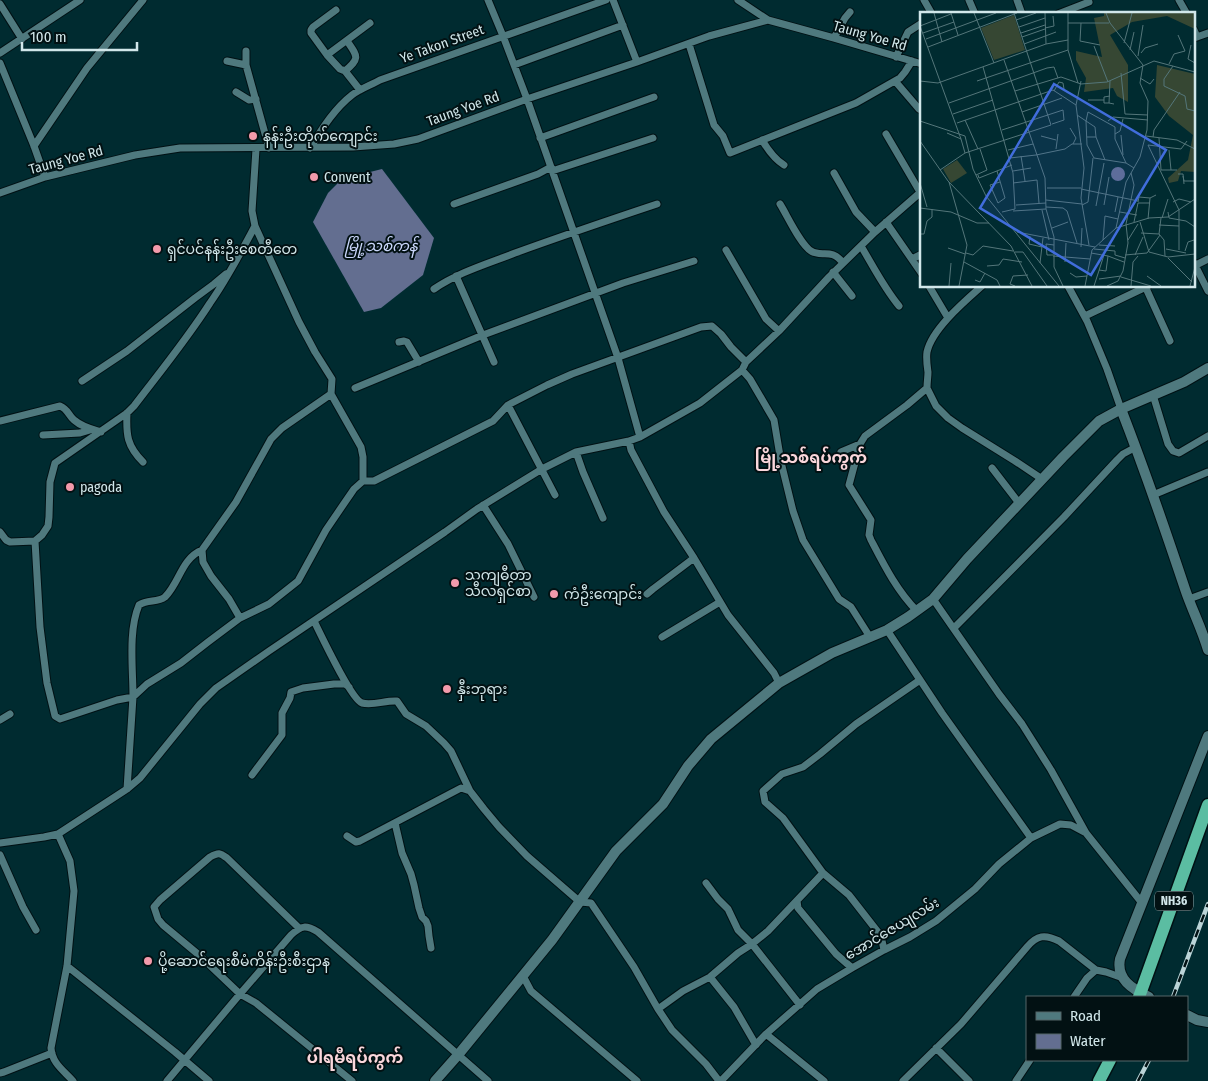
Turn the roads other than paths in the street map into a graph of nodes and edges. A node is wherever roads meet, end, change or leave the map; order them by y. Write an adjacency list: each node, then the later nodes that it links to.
1 (80, 0): 26 (street)
2 (143, 0): 52 (street)
3 (488, 0): 24 (street)
4 (606, 0): 24 (street, Ye Takon Street)
5 (613, 0): 23 (street)
6 (738, 0): 20 (street)
7 (924, 0): 15 (street)
8 (969, 0): 16 (street)
9 (1017, 0): 17 (street)
10 (1179, 0): 19 (street)
11 (1089, 2): 18 (street)
12 (0, 4): 26 (street)
13 (336, 10): 31 (street)
14 (850, 12): 25 (street)
15 (931, 12)
16 (974, 12)
17 (1021, 12)
18 (1063, 12)
19 (1186, 12)
20 (768, 20): 25 (street, Taung Yoe Rd); 28 (street, Taung Yoe Rd)
21 (920, 23): 32 (street)
22 (370, 24): 27 (street)
23 (623, 25): 35 (street); 39 (street)
24 (503, 36): 39 (street); 42 (street, Ye Takon Street)
25 (834, 38): 32 (street, Taung Yoe Rd)
26 (22, 39): 30 (street)
27 (347, 41): 31 (street); 40 (street)
28 (689, 44): 35 (street, Taung Yoe Rd); 51 (street)
29 (246, 51): 38 (street)
30 (0, 54)
31 (327, 55): 40 (street)
32 (896, 57): 34 (street, Taung Yoe Rd)
33 (227, 60): 38 (street)
34 (912, 61): 37 (street, Taung Yoe Rd); 41 (street)
35 (637, 62): 46 (street, Taung Yoe Rd)
36 (0, 63): 52 (street)
37 (920, 63)
38 (246, 65): 45 (street)
39 (514, 65): 46 (street)
40 (345, 71): 42 (street)
41 (895, 80): 47 (street); 51 (street)
42 (360, 90): 54 (street, Ye Takon Street)
43 (236, 92): 45 (street)
44 (654, 97): 49 (street)
45 (256, 99): 53 (street)
46 (527, 99): 49 (street); 54 (street, Taung Yoe Rd)
47 (919, 109)
48 (886, 134): 60 (street)
49 (540, 138): 57 (street)
50 (653, 138): 57 (street)
51 (762, 140): 56 (street)
52 (34, 146): 59 (street)
53 (269, 148): 54 (street, Taung Yoe Rd); 55 (street, Taung Yoe Rd)
54 (310, 148)
55 (256, 149): 59 (street, Taung Yoe Rd); 67 (street)
56 (784, 165)
57 (552, 169): 63 (street); 68 (street)
58 (834, 173): 69 (street)
59 (45, 177): 61 (street, Taung Yoe Rd)
60 (920, 190)
61 (0, 193)
62 (920, 193): 66 (street)
63 (454, 204)
64 (657, 204): 68 (street)
65 (780, 204): 76 (street)
66 (886, 222): 69 (street); 73 (street)
67 (255, 226): 79 (street); 108 (street)
68 (574, 232): 82 (street); 90 (street)
69 (875, 232): 70 (street)
70 (860, 246): 76 (street); 92 (street)
71 (726, 250): 95 (street)
72 (920, 255): 73 (street)
73 (912, 259): 80 (street)
74 (1208, 259): 77 (street)
75 (694, 262): 90 (street)
76 (843, 263): 81 (street)
77 (1196, 265)
78 (1196, 267): 89 (street)
79 (232, 269): 105 (street); 112 (street)
80 (920, 271)
81 (834, 272): 91 (street); 95 (street)
82 (456, 276): 88 (street); 96 (street)
83 (930, 288): 94 (street)
84 (980, 288): 94 (street)
85 (1069, 288): 93 (street)
86 (1144, 288): 93 (street)
87 (1146, 288): 97 (street)
88 (434, 289)
89 (1208, 291)
90 (595, 293): 96 (street); 99 (street)
91 (852, 296)
92 (899, 306)
93 (1085, 316): 111 (street)
94 (948, 318): 107 (street)
95 (779, 331): 102 (street)
96 (483, 335): 100 (street); 101 (street)
97 (1170, 341)
98 (399, 342): 100 (street)
99 (618, 358): 102 (street); 110 (street); 118 (street)
100 (419, 362): 106 (street)
101 (494, 362)
102 (746, 362): 104 (street)
103 (1208, 368): 109 (street)
104 (742, 370): 118 (street); 151 (street)
105 (82, 381)
106 (355, 388)
107 (927, 388): 120 (street); 128 (street)
108 (330, 394): 129 (street); 137 (street)
109 (1153, 395): 111 (street); 117 (street)
110 (508, 405): 126 (street); 129 (street)
111 (1121, 409): 121 (street); 128 (street)
112 (127, 413): 115 (street); 124 (street)
113 (0, 421): 114 (street)
114 (93, 430): 115 (street); 116 (street)
115 (101, 432): 136 (street)
116 (44, 435)
117 (1208, 436)
118 (640, 437): 119 (street)
119 (628, 441): 122 (street); 138 (street)
120 (860, 444): 123 (street); 145 (street)
121 (1136, 447): 131 (street); 148 (street)
122 (576, 452): 126 (street); 134 (street)
123 (841, 452)
124 (143, 462)
125 (992, 468): 132 (street)
126 (542, 469): 130 (street); 133 (street)
127 (1208, 472): 131 (street)
128 (1042, 479): 132 (street)
129 (363, 481): 146 (street)
130 (555, 495)
131 (1153, 495): 143 (street)
132 (1019, 503): 142 (street)
133 (483, 505): 141 (street); 147 (street)
134 (603, 518)
135 (0, 532): 136 (street)
136 (35, 541): 156 (street)
137 (202, 550): 146 (street); 156 (street)
138 (694, 558): 140 (street); 144 (street)
139 (1208, 592): 143 (street)
140 (647, 594)
141 (534, 597)
142 (933, 599): 145 (street); 148 (street)
143 (1189, 599): 152 (street)
144 (720, 602): 150 (street); 154 (street)
145 (917, 611): 149 (street)
146 (240, 618): 156 (street)
147 (314, 622): 155 (street); 161 (street)
148 (954, 628): 165 (street)
149 (887, 630): 151 (street); 153 (street)
150 (662, 637)
151 (870, 637): 154 (street)
152 (1208, 650)
153 (920, 680): 168 (street); 171 (street)
154 (779, 683): 174 (street)
155 (350, 688): 160 (street); 162 (street)
156 (133, 697): 161 (street)
157 (10, 714): 158 (street)
158 (0, 720)
159 (1208, 736): 175 (street)
160 (252, 775)
161 (127, 789): 166 (street)
162 (470, 791): 164 (street); 174 (street)
163 (1208, 805): 189 (highway, NH36)
164 (395, 823): 167 (street); 179 (street)
165 (1086, 833): 168 (street, အောင်ဇေယျလမ်း); 175 (street)
166 (58, 834): 169 (street); 181 (street)
167 (347, 836)
168 (1031, 838): 180 (street, အောင်ဇေယျလမ်း)
169 (0, 843)
170 (0, 855): 177 (street)
171 (824, 873): 173 (street); 180 (street)
172 (706, 883): 178 (street)
173 (797, 901): 178 (street); 182 (street)
174 (580, 902): 184 (street); 191 (street)
175 (1142, 903): 186 (street)
176 (299, 928): 187 (street); 187 (street); 198 (street)
177 (36, 930)
178 (752, 944): 185 (street); 190 (street)
179 (431, 948)
180 (884, 950): 182 (street, အောင်ဇေယျလမ်း)
181 (67, 966): 197 (street); 199 (street)
182 (852, 968): 190 (street, အောင်ဇေယျလမ်း)
183 (1096, 970): 186 (street); 188 (street); 196 (street)
184 (523, 976): 198 (street); 209 (street)
185 (710, 977): 191 (street); 195 (street)
186 (1123, 978): 189 (street)
187 (240, 994): 199 (street); 206 (street)
188 (1075, 996)
189 (1143, 996)
190 (800, 1005): 194 (street, အောင်ဇေယျလမ်း)
191 (658, 1009): 210 (street)
192 (1188, 1016): 193 (street)
193 (1208, 1022)
194 (766, 1034): 195 (street, အောင်ဇေယျလမ်း); 211 (street)
195 (756, 1044): 210 (street, အောင်ဇေယျလမ်း)
196 (936, 1048): 212 (street); 213 (street)
197 (52, 1053): 202 (street); 203 (street)
198 (458, 1055): 207 (street); 208 (street)
199 (184, 1060): 204 (street); 205 (street)
200 (1029, 1061): 214 (street)
201 (1110, 1061): 215 (highway)
202 (0, 1073)
203 (72, 1081)
204 (167, 1081)
205 (209, 1081)
206 (352, 1081)
207 (435, 1081)
208 (488, 1081)
209 (637, 1081)
210 (720, 1081)
211 (824, 1081)
212 (903, 1081)
213 (969, 1081)
214 (1016, 1081)
215 (1100, 1081)

